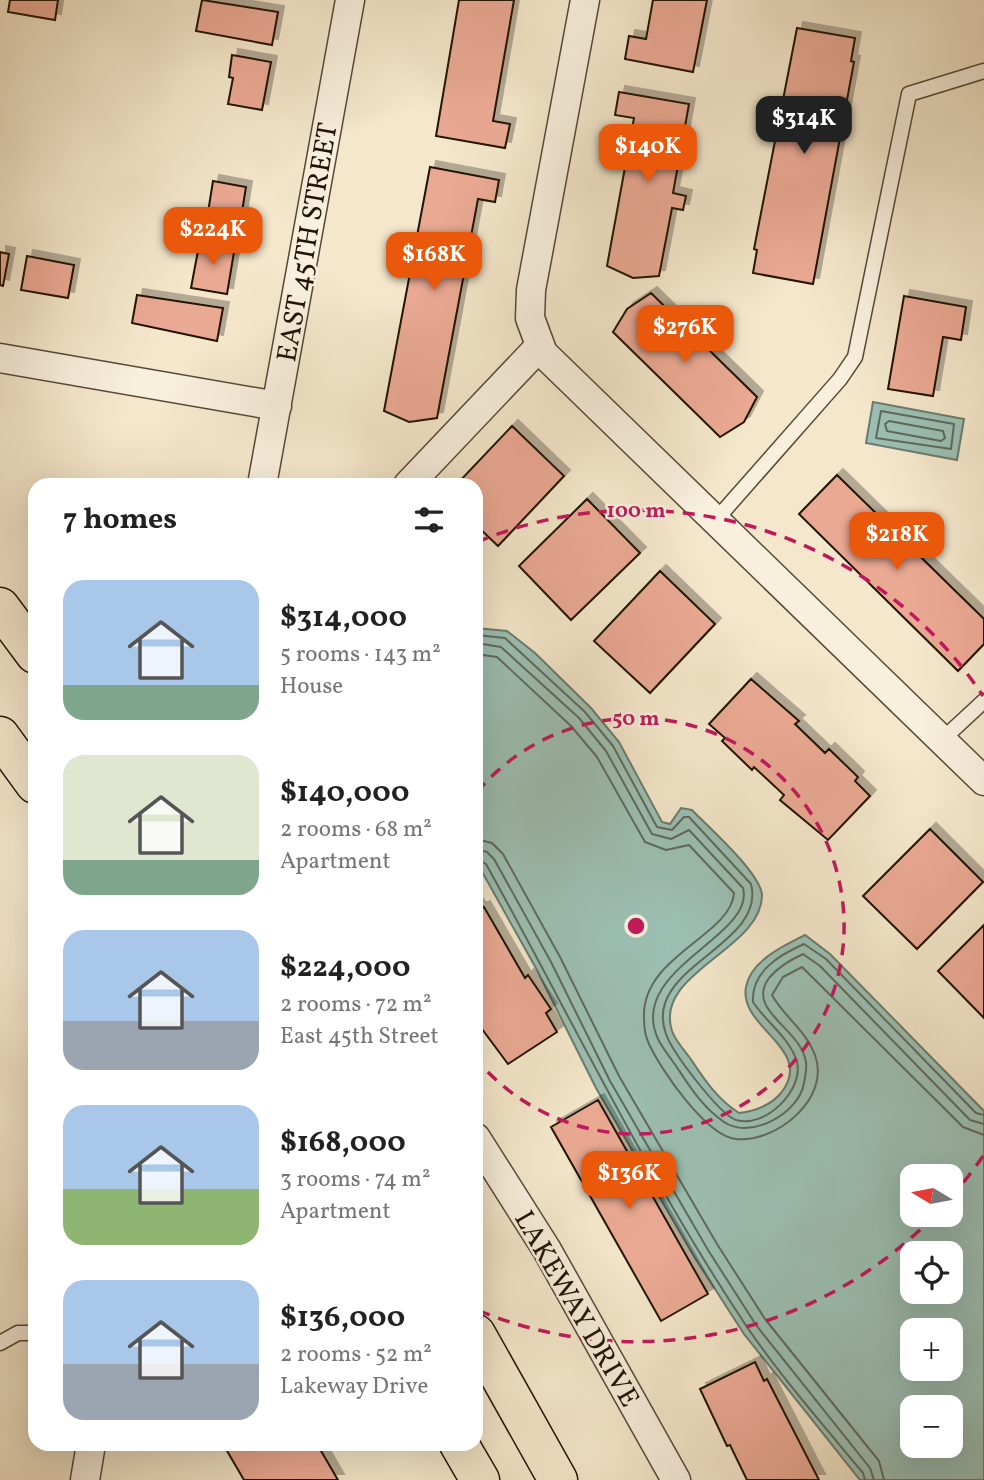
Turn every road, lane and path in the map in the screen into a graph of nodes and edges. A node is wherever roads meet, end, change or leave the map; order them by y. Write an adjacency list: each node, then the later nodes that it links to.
1 (350, 0): 6 (street, EAST 45TH STREET)
2 (585, 0): 4 (street)
3 (984, 71): 9 (lane)
4 (540, 346): 8 (street); 9 (street)
5 (0, 358): 6 (street)
6 (276, 407): 7 (street, EAST 45TH STREET)
7 (263, 478)
8 (415, 478)
9 (714, 522): 14 (street)
10 (0, 607): 11 (main road)
11 (28, 645)
12 (984, 701): 14 (lane)
13 (0, 736): 15 (main road)
14 (943, 739): 16 (street)
15 (28, 774)
16 (984, 780)
17 (483, 1149): 28 (street, LAKEWAY DRIVE)
18 (0, 1326): 19 (lane)
19 (18, 1333): 20 (lane); 21 (lane)
20 (28, 1333)
21 (0, 1343)
22 (483, 1346): 27 (main road)
23 (90, 1451): 25 (street)
24 (463, 1451): 26 (main road)
25 (85, 1480)
26 (480, 1480)
27 (558, 1480)
28 (676, 1480)

